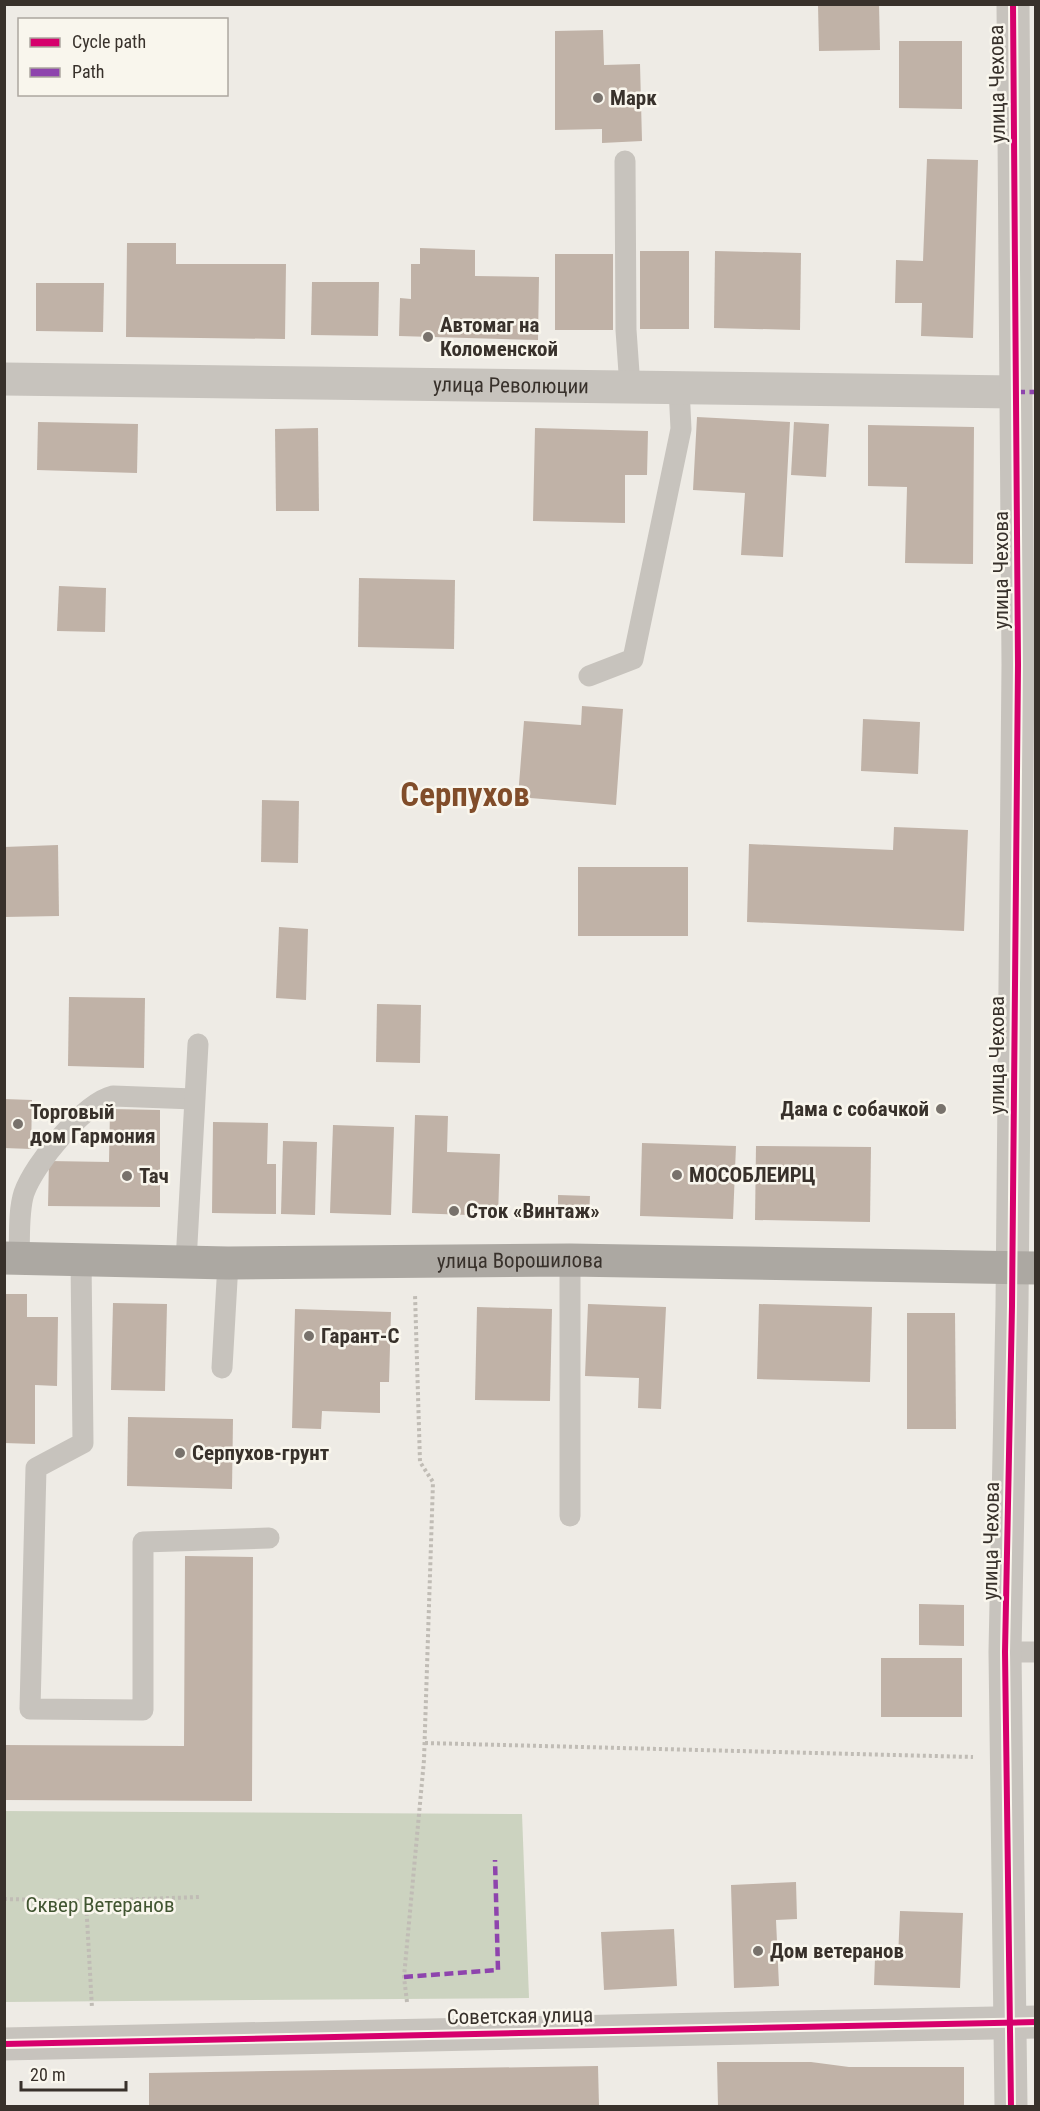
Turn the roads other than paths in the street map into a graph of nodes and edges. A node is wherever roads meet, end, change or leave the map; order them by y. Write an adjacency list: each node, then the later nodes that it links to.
1 (1013, 4): 6 (street, улица Чехова)
2 (625, 161): 4 (lane)
3 (4, 380): 4 (street, улица Революции)
4 (630, 387): 5 (street, улица Революции)
5 (679, 388): 6 (street, улица Революции); 8 (lane)
6 (1016, 392): 7 (street, улица Чехова)
7 (1027, 665): 9 (street, улица Чехова)
8 (589, 676)
9 (1025, 909): 17 (street, улица Чехова)
10 (198, 1044): 11 (lane)
11 (194, 1099): 12 (lane); 15 (lane)
12 (12, 1258): 13 (main road, улица Ворошилова)
13 (81, 1258): 15 (main road, улица Ворошилова); 20 (lane)
14 (570, 1260): 16 (main road, улица Ворошилова); 17 (main road, улица Ворошилова); 19 (lane)
15 (186, 1262): 16 (main road, улица Ворошилова)
16 (228, 1263): 18 (lane)
17 (1024, 1268): 21 (street, улица Чехова)
18 (222, 1368)
19 (570, 1516)
20 (269, 1538)
21 (1020, 1652): 22 (street, улица Чехова)
22 (1023, 2022): 23 (street, Советская улица); 24 (street, улица Чехова)
23 (4, 2044)
24 (1011, 2106)

